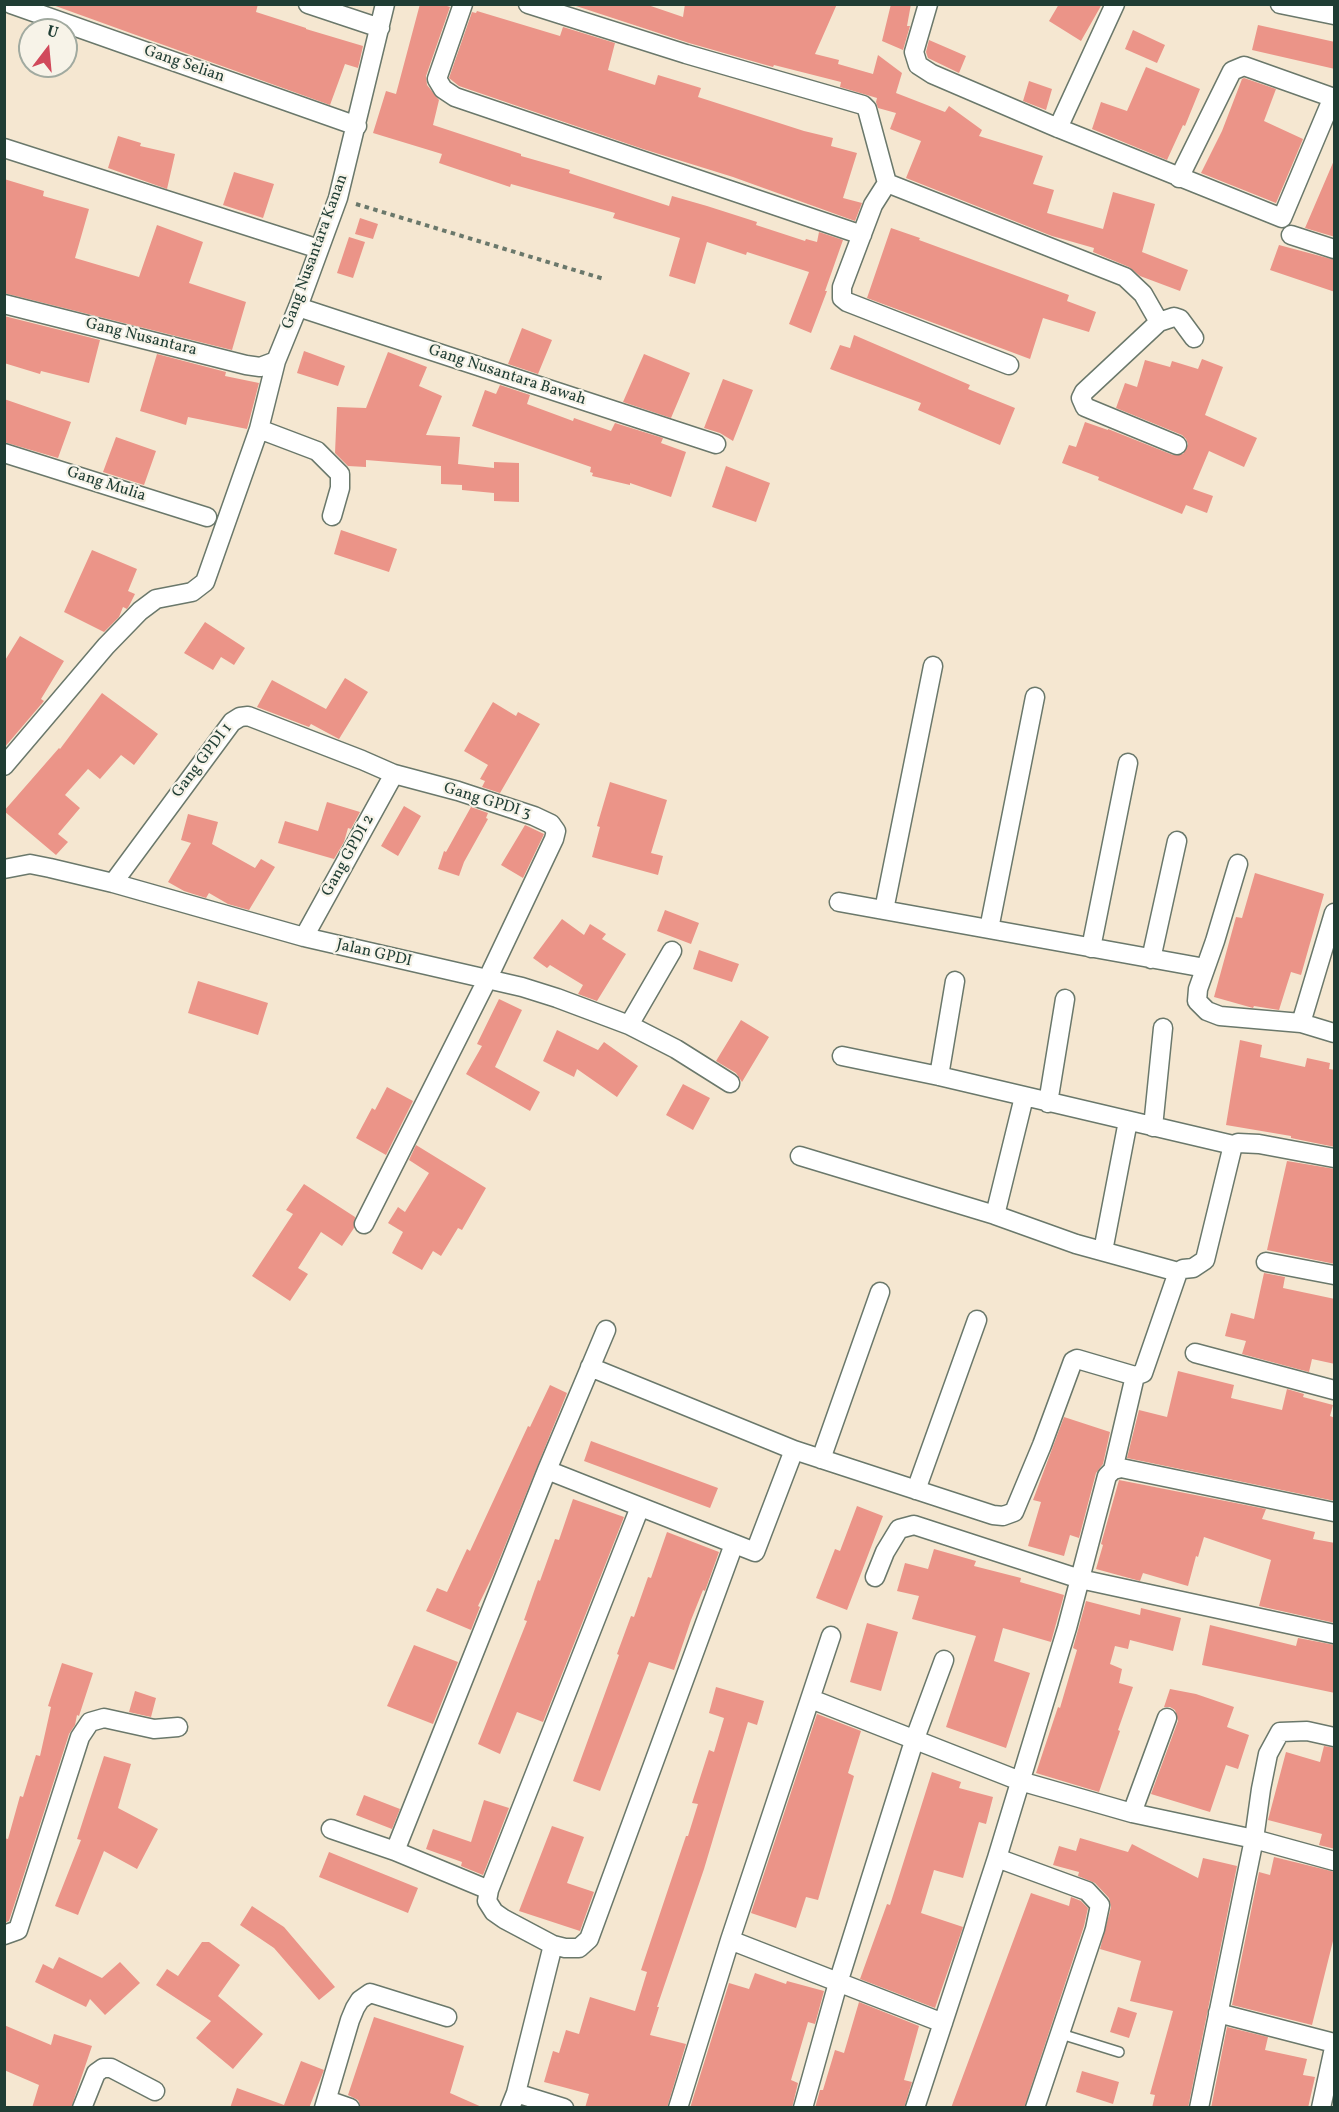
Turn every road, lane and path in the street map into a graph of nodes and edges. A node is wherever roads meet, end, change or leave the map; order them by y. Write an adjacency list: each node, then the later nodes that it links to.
1 (11, 4): 12 (street, Gang Selian)
2 (308, 4): 10 (street)
3 (385, 4): 10 (street, Gang Nusantara Kanan)
4 (463, 4): 18 (street)
5 (528, 4): 16 (street)
6 (928, 4): 13 (street)
7 (1115, 4): 13 (street)
8 (1280, 4): 9 (street)
9 (1335, 15)
10 (380, 28): 12 (street, Gang Nusantara Kanan)
11 (1334, 98): 15 (street); 15 (street)
12 (357, 126): 17 (street, Gang Nusantara Kanan)
13 (1058, 128): 15 (street)
14 (4, 148): 20 (street)
15 (1179, 178)
16 (887, 183): 18 (street); 25 (street)
17 (338, 198): 20 (street, Gang Nusantara Kanan); 22 (path)
18 (862, 235): 28 (street)
19 (1291, 235): 21 (street)
20 (319, 249): 24 (street, Gang Nusantara Kanan)
21 (1335, 249)
22 (604, 279)
23 (4, 304): 27 (street, Gang Nusantara)
24 (298, 307): 27 (street, Gang Nusantara Kanan); 30 (street, Gang Nusantara Bawah)
25 (1156, 317): 26 (street); 31 (street)
26 (1194, 338)
27 (276, 361): 29 (street, Gang Nusantara Kanan)
28 (1009, 366)
29 (259, 429): 33 (street); 38 (street, Gang Nusantara Kanan)
30 (717, 444)
31 (1177, 445)
32 (4, 453): 34 (street, Gang Mulia)
33 (332, 516)
34 (207, 517)
35 (933, 666): 45 (street)
36 (1035, 697): 47 (street)
37 (1128, 763): 49 (street)
38 (4, 766)
39 (394, 774): 43 (street, Gang GPDI 1); 48 (street, Gang GPDI 2); 53 (street, Gang GPDI 3)
40 (1177, 841): 51 (street)
41 (1238, 864): 52 (street)
42 (4, 869): 43 (street, Jalan GPDI)
43 (113, 883): 48 (street, Jalan GPDI)
44 (839, 902): 45 (street)
45 (884, 910): 47 (street)
46 (1335, 913): 56 (street)
47 (989, 929): 49 (street)
48 (303, 937): 53 (street, Jalan GPDI)
49 (1090, 948): 51 (street)
50 (672, 951): 57 (street)
51 (1151, 959): 52 (street)
52 (1204, 968): 56 (street)
53 (487, 980): 57 (street, Jalan GPDI); 71 (street)
54 (955, 981): 61 (street)
55 (1065, 999): 64 (street)
56 (1301, 1023): 59 (street)
57 (629, 1025): 62 (street, Jalan GPDI)
58 (1163, 1028): 66 (street)
59 (1335, 1033)
60 (842, 1056): 61 (street)
61 (939, 1076): 63 (street)
62 (730, 1083)
63 (1024, 1097): 64 (street); 70 (street)
64 (1048, 1103): 65 (street)
65 (1128, 1121): 66 (street); 72 (street)
66 (1153, 1127): 67 (street)
67 (1233, 1145): 69 (street); 74 (street)
68 (800, 1156): 70 (street)
69 (1335, 1158)
70 (995, 1215): 72 (street)
71 (364, 1224)
72 (1103, 1251): 74 (street)
73 (1266, 1262): 75 (street)
74 (1178, 1272): 81 (street)
75 (1335, 1275)
76 (880, 1292): 84 (street)
77 (977, 1320): 87 (street)
78 (606, 1330): 80 (street)
79 (1195, 1353): 82 (street)
80 (590, 1367): 83 (street); 85 (street)
81 (1135, 1377): 86 (street); 87 (street)
82 (1335, 1390)
83 (794, 1450): 84 (street); 90 (street)
84 (821, 1459): 87 (street)
85 (547, 1470): 88 (street); 105 (street)
86 (1113, 1470): 89 (street); 92 (street)
87 (916, 1490)
88 (640, 1507): 90 (street); 108 (street)
89 (1335, 1512)
90 (734, 1544): 111 (street)
91 (875, 1577): 92 (street)
92 (1080, 1579): 93 (street); 101 (street)
93 (1335, 1634)
94 (831, 1636): 96 (street)
95 (944, 1660): 100 (street)
96 (811, 1699): 100 (street); 110 (street)
97 (1167, 1718): 102 (street)
98 (178, 1727): 109 (street)
99 (1335, 1737): 104 (street)
100 (914, 1741): 101 (street); 112 (street)
101 (1020, 1781): 102 (street); 106 (street)
102 (1132, 1813): 104 (street)
103 (331, 1829): 105 (street)
104 (1254, 1839): 107 (street); 113 (street)
105 (395, 1851): 108 (street)
106 (997, 1858): 115 (street); 116 (street)
107 (1335, 1861)
108 (489, 1890): 111 (street)
109 (4, 1935)
110 (730, 1940): 112 (street); 126 (street)
111 (553, 1945): 121 (street)
112 (838, 1983): 115 (street); 127 (street)
113 (1218, 2013): 117 (street); 130 (street)
114 (447, 2017): 122 (street)
115 (943, 2023): 128 (street)
116 (1061, 2034): 119 (lane); 129 (street)
117 (1335, 2043)
118 (1335, 2049): 131 (street)
119 (1119, 2052)
120 (155, 2091): 123 (street)
121 (513, 2100): 125 (street)
122 (325, 2104): 124 (street)
123 (82, 2108)
124 (350, 2108)
125 (564, 2108)
126 (678, 2108)
127 (802, 2108)
128 (915, 2108)
129 (1035, 2108)
130 (1198, 2108)
131 (1321, 2108)

